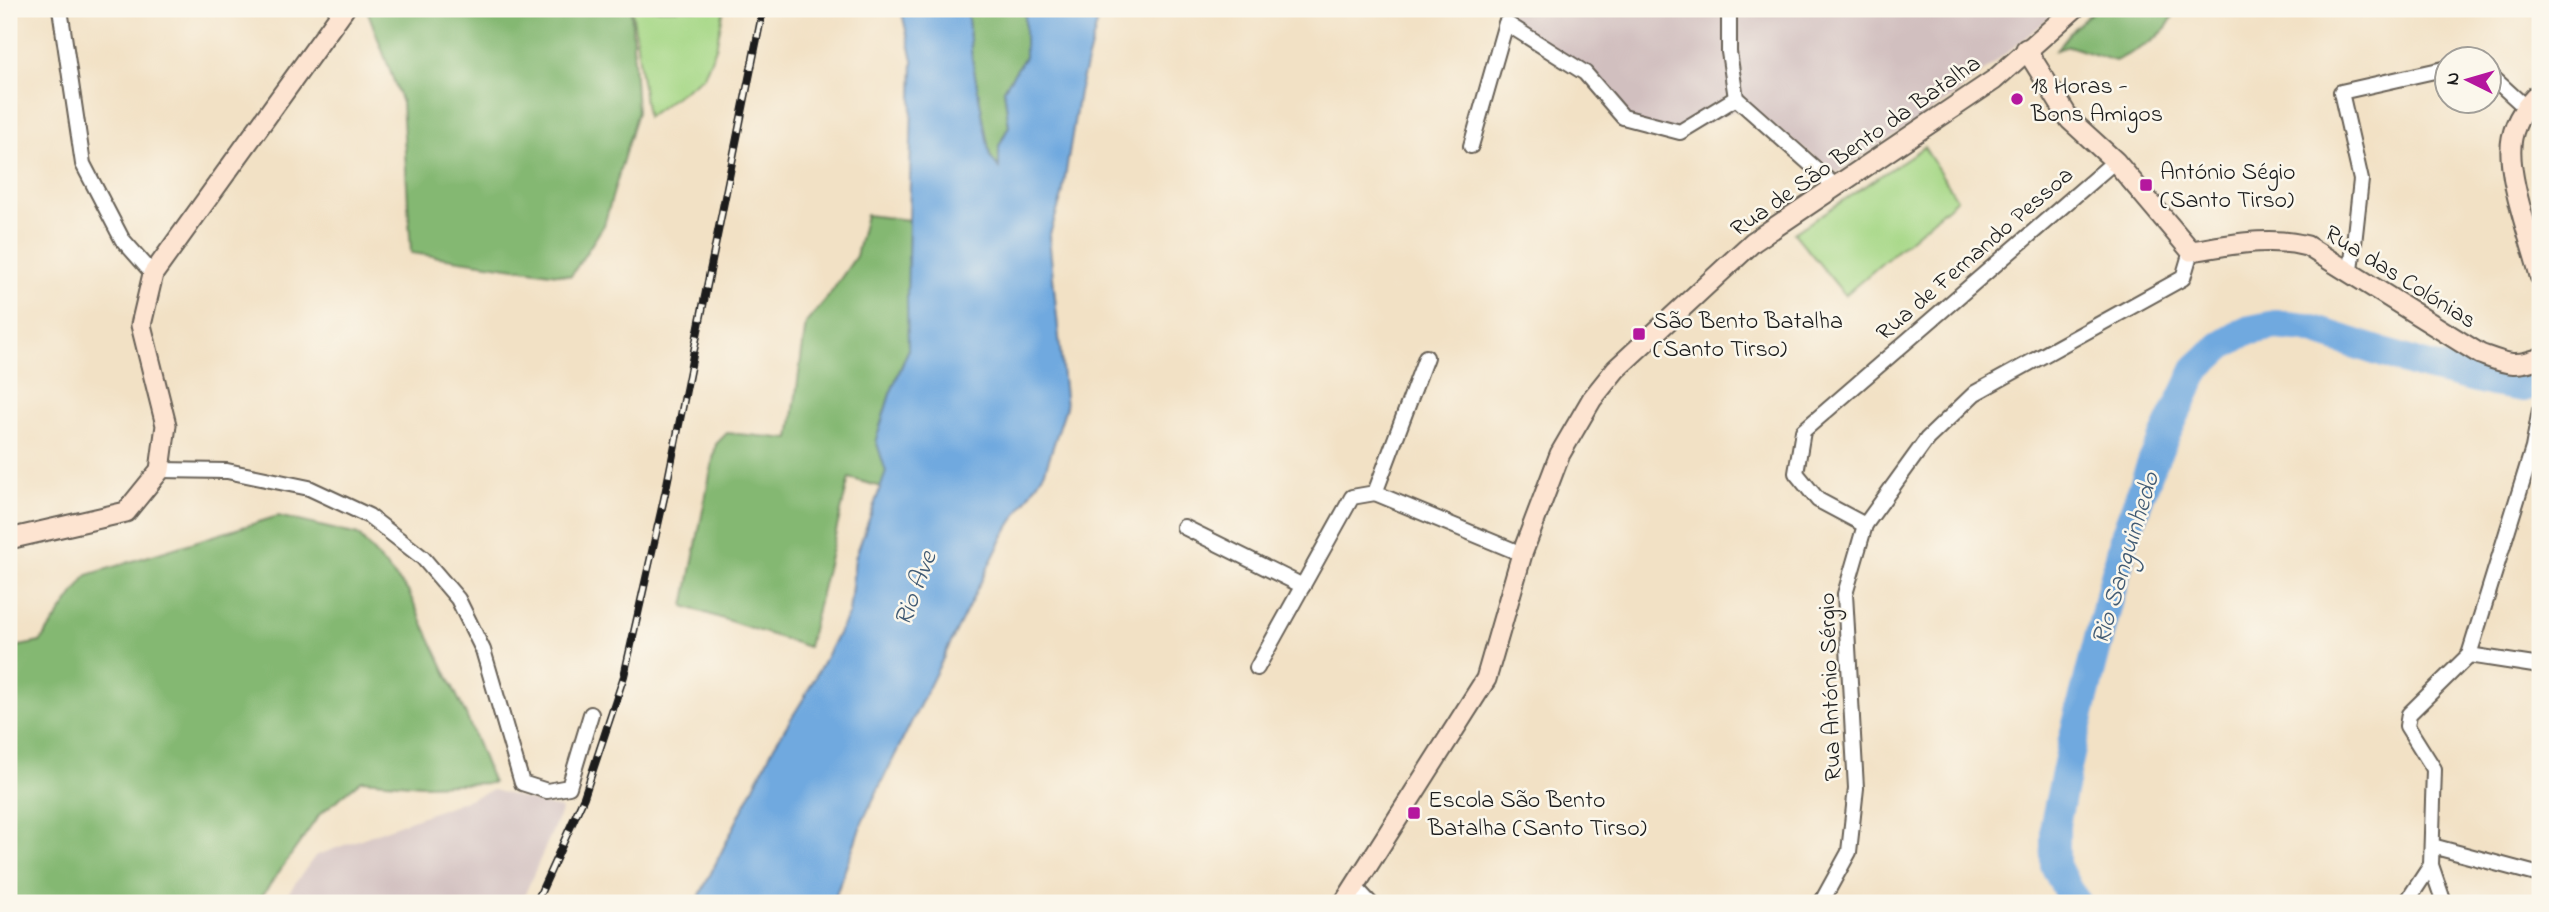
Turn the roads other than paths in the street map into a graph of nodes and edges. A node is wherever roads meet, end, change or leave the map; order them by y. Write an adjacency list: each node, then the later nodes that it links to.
1 (60, 9): 16 (street)
2 (344, 9): 16 (street)
3 (1729, 9): 9 (street)
4 (2074, 9): 5 (street, Rua de São Bento da Batalha)
5 (2026, 49): 12 (street); 13 (street, Rua de São Bento da Batalha)
6 (2434, 71): 15 (street)
7 (2504, 88): 10 (street)
8 (2540, 92): 10 (street)
9 (1736, 98): 11 (street); 13 (street)
10 (2525, 107): 17 (street)
11 (1471, 146)
12 (2115, 160): 14 (street); 24 (street, Rua de Fernando Pessoa)
13 (1835, 186): 27 (street, Rua de São Bento da Batalha)
14 (2192, 251): 15 (street, Rua das Colónias); 24 (street, Rua António Sérgio)
15 (2351, 271): 19 (street, Rua das Colónias)
16 (152, 274): 22 (street)
17 (2540, 276)
18 (1426, 356): 23 (street)
19 (2540, 358)
20 (2540, 410): 21 (street)
21 (2537, 448): 29 (street)
22 (160, 470): 26 (street); 32 (street)
23 (1375, 494): 27 (street); 28 (street)
24 (1865, 525): 38 (street, Rua António Sérgio)
25 (1184, 527): 28 (street)
26 (9, 539)
27 (1522, 554): 36 (street, Rua de São Bento da Batalha)
28 (1303, 586): 31 (street)
29 (2469, 655): 30 (street); 33 (street)
30 (2540, 666)
31 (1257, 668)
32 (591, 714)
33 (2432, 846): 34 (street); 35 (street)
34 (2431, 865): 39 (street); 40 (street)
35 (2540, 875)
36 (1350, 895): 37 (street)
37 (1370, 903)
38 (1821, 903)
39 (2406, 903)
40 (2444, 903)

